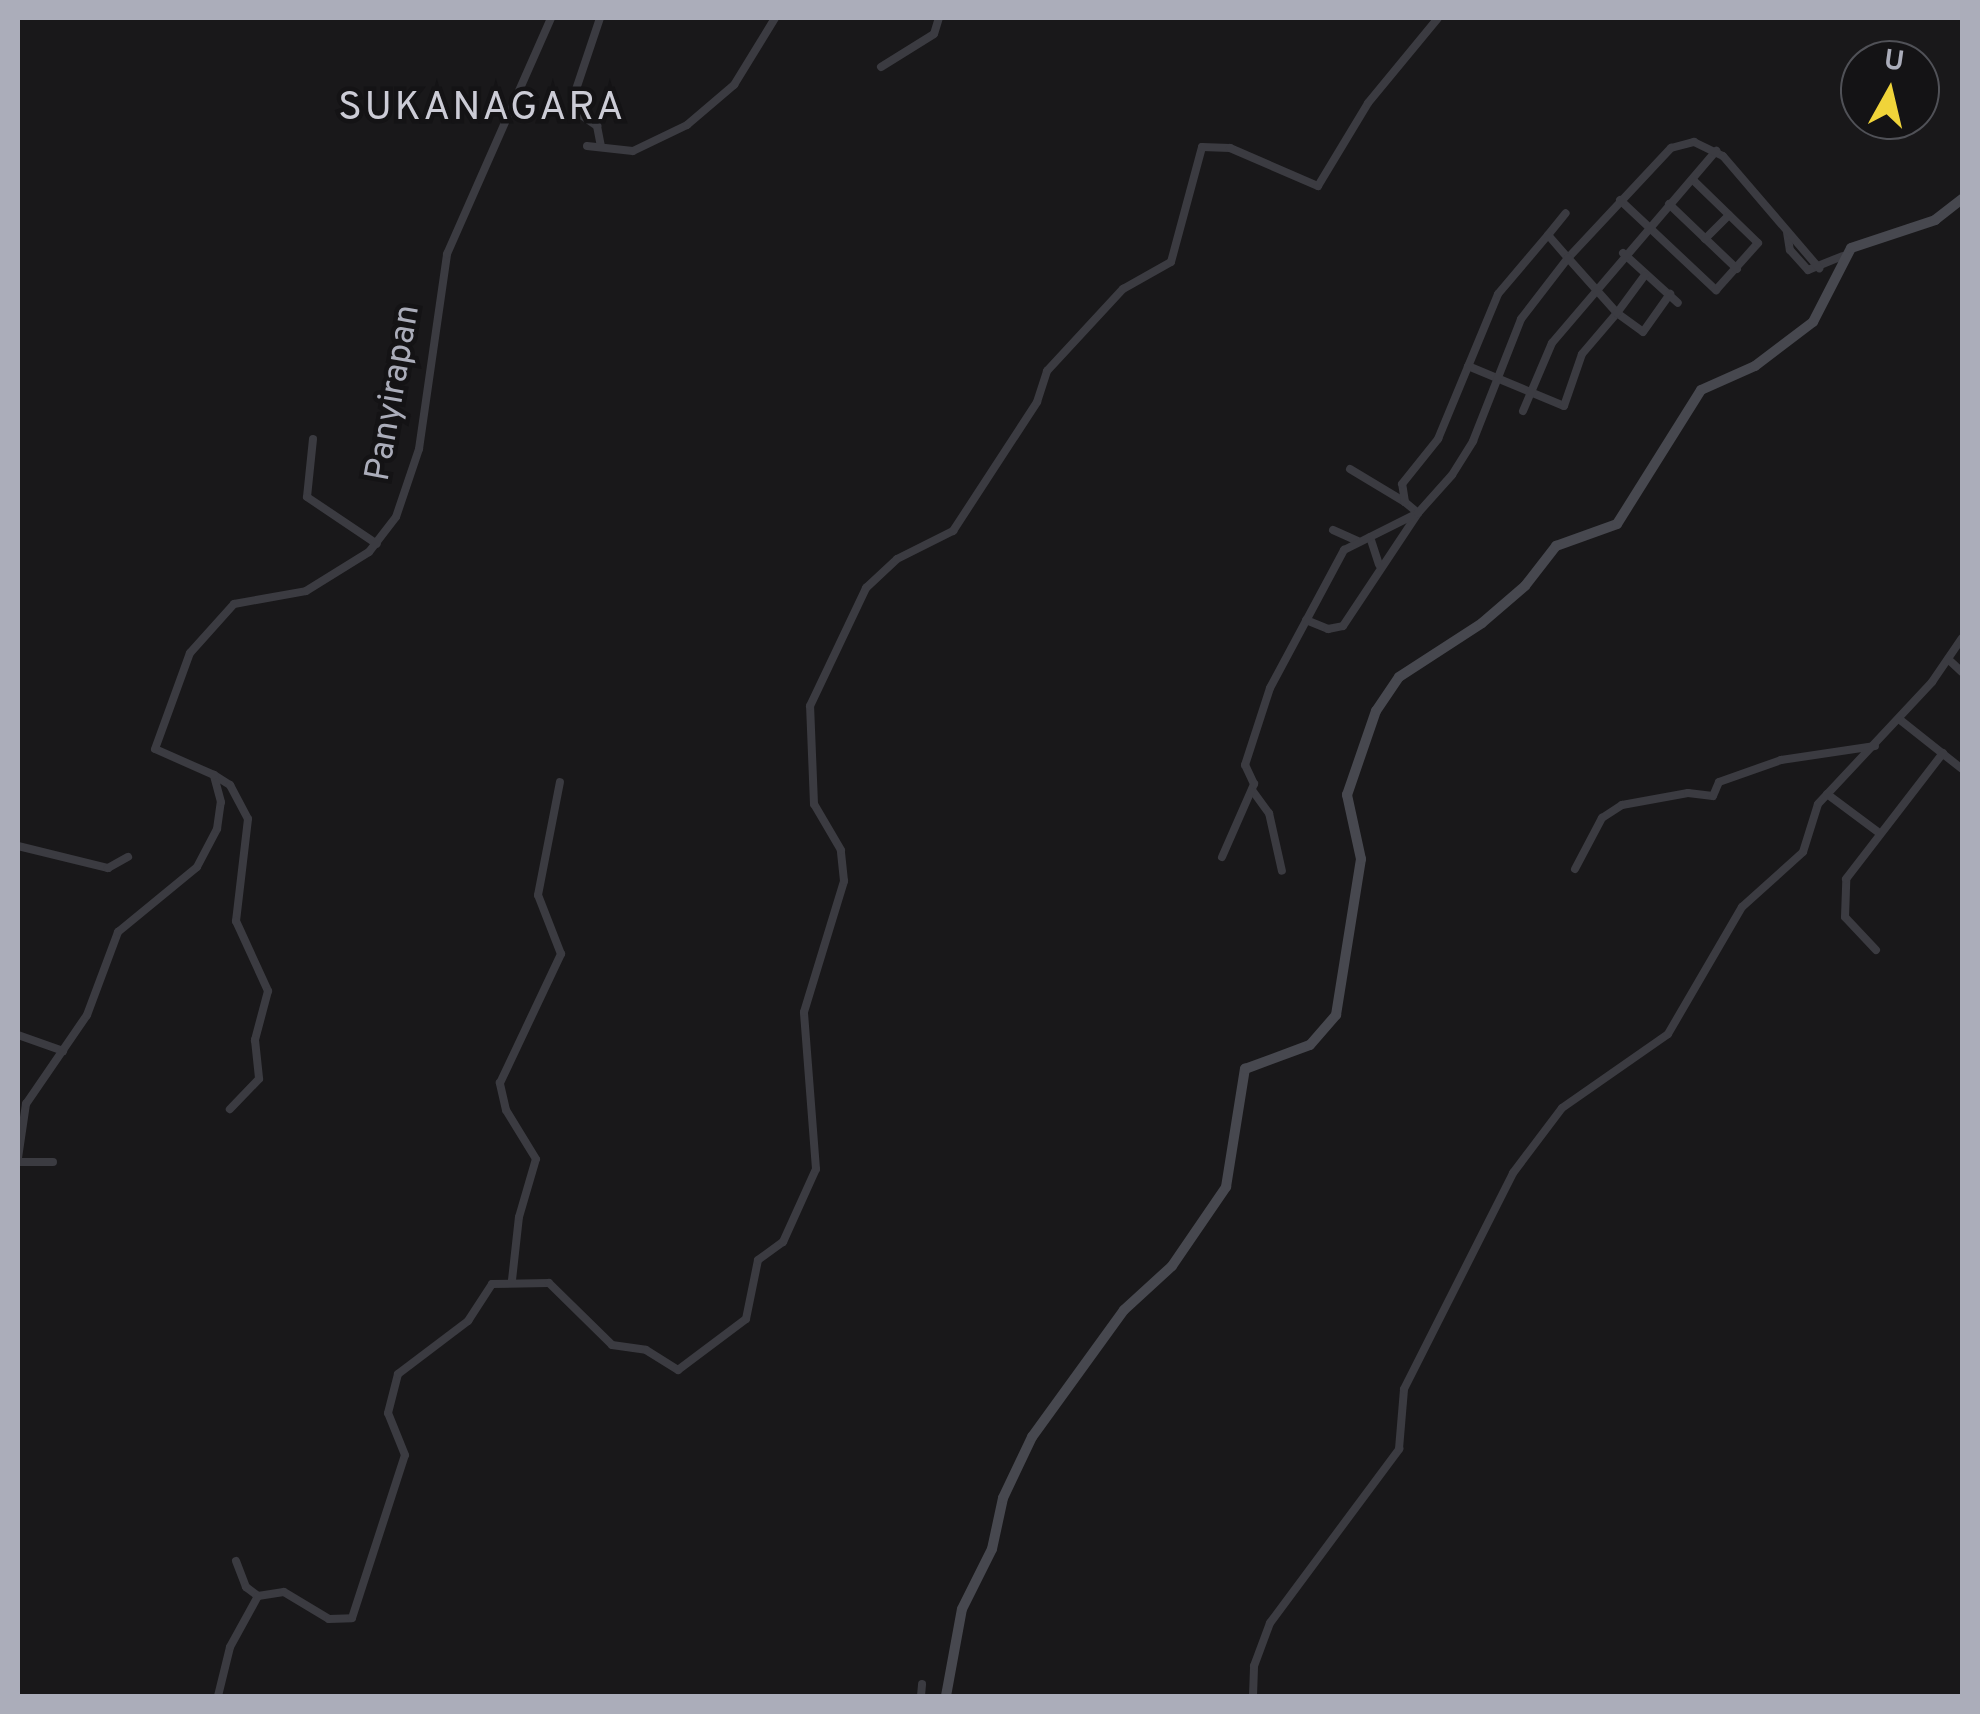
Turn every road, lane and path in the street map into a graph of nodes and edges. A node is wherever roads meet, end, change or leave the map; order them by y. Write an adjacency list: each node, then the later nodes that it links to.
1 (552, 18): 39 (street, Panyirapan)
2 (600, 18): 8 (street)
3 (776, 18): 8 (street)
4 (939, 18): 6 (street)
5 (1438, 18): 65 (street)
6 (881, 67)
7 (587, 146): 8 (street)
8 (601, 148)
9 (1716, 151): 10 (street); 12 (street); 20 (street)
10 (1693, 180): 13 (street); 15 (street)
11 (1962, 198): 20 (street)
12 (1620, 200): 16 (street); 21 (street)
13 (1669, 204): 16 (street); 18 (street)
14 (1566, 213): 17 (street)
15 (1729, 215): 18 (street); 22 (street)
16 (1647, 227): 19 (street); 22 (street)
17 (1548, 235): 21 (street); 28 (street)
18 (1705, 239): 22 (street)
19 (1623, 253): 23 (street); 24 (street)
20 (1842, 256): 71 (street)
21 (1568, 258): 24 (street); 29 (street)
22 (1737, 269)
23 (1646, 274): 25 (street); 27 (street)
24 (1593, 293): 27 (street); 30 (street)
25 (1670, 294): 26 (street); 27 (street)
26 (1678, 303)
27 (1617, 313): 30 (street)
28 (1468, 366): 29 (street); 34 (street)
29 (1499, 379): 30 (street); 35 (street)
30 (1528, 392): 31 (street)
31 (1523, 410)
32 (313, 439): 39 (street)
33 (1350, 469): 34 (street)
34 (1405, 502): 35 (street)
35 (1418, 512): 37 (street); 40 (street)
36 (1333, 530): 38 (street)
37 (1370, 537): 38 (street); 40 (street)
38 (1358, 541): 41 (street)
39 (378, 544): 49 (street, Panyirapan)
40 (1378, 565): 41 (street)
41 (1306, 620): 51 (street)
42 (1962, 638): 43 (street)
43 (1948, 659): 44 (street); 45 (street)
44 (1962, 672)
45 (1899, 719): 46 (street); 47 (street)
46 (1875, 746): 52 (street); 57 (street)
47 (1943, 753): 48 (street); 53 (street)
48 (1962, 769)
49 (214, 776): 61 (street); 62 (street)
50 (560, 782): 65 (street)
51 (1252, 790): 55 (street); 58 (street)
52 (1826, 794): 53 (street); 72 (street)
53 (1878, 832): 59 (street)
54 (18, 846): 56 (street)
55 (1222, 857)
56 (128, 858)
57 (1575, 868)
58 (1282, 870)
59 (1876, 950)
60 (18, 1034): 61 (street)
61 (63, 1051): 63 (street)
62 (230, 1109)
63 (18, 1160): 64 (street)
64 (53, 1162)
65 (512, 1280): 67 (street)
66 (236, 1561): 67 (street)
67 (258, 1596): 69 (street)
68 (922, 1684): 70 (street)
69 (218, 1696)
70 (921, 1696)
71 (946, 1696)
72 (1253, 1696)

